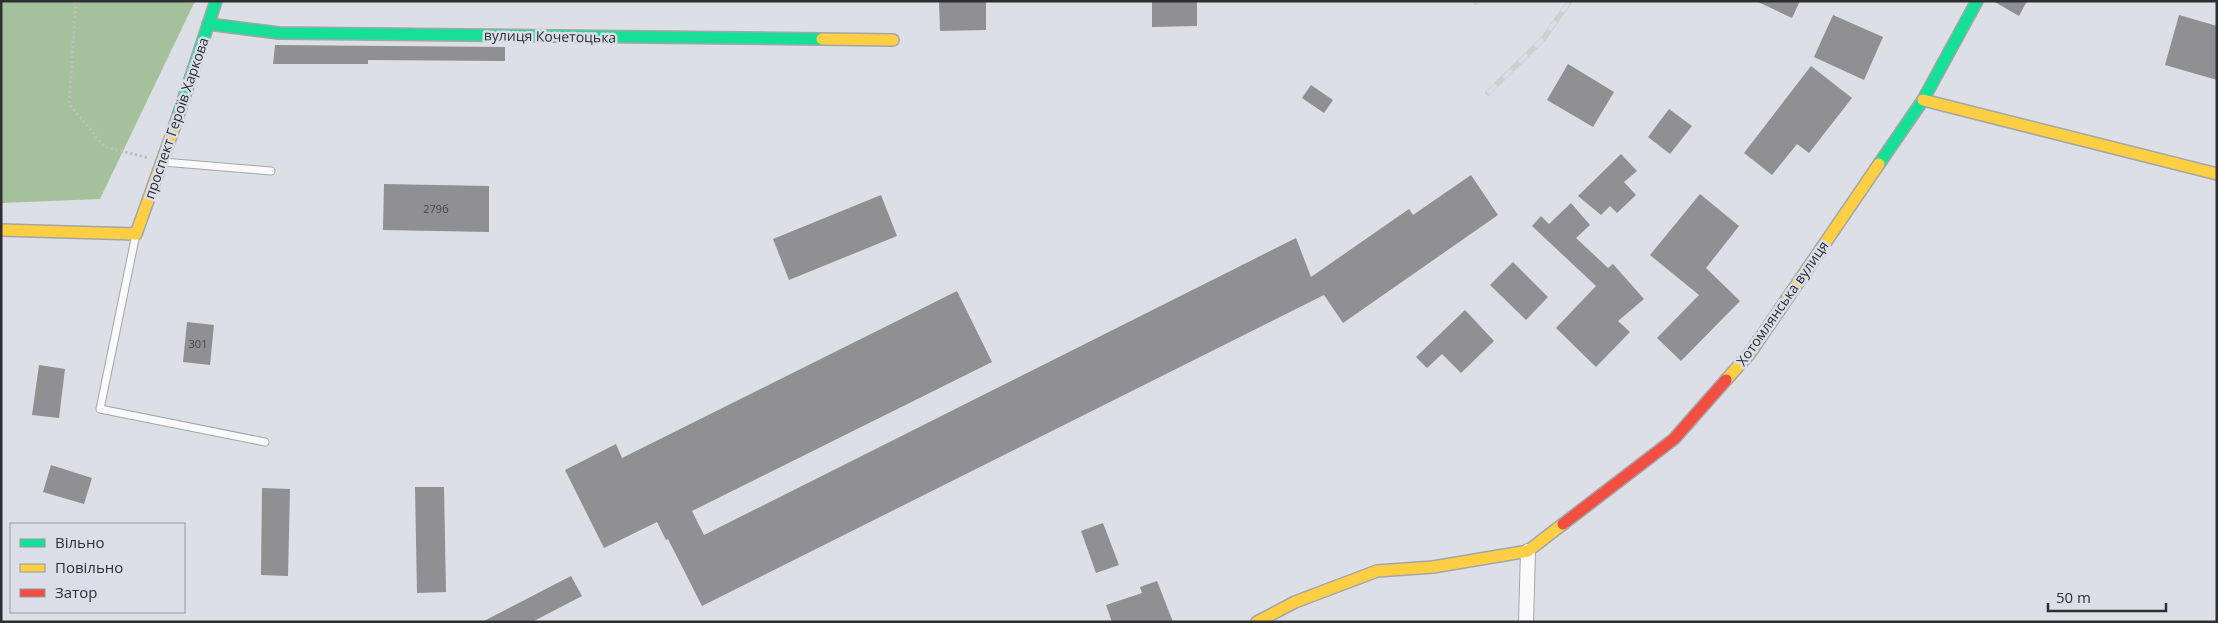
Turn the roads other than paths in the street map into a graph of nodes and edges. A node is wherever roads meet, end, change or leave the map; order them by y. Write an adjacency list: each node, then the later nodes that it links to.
1 (216, 1): 3 (street, проспект Героїв Харкова)
2 (1977, 1): 5 (street, Хотомлянська вулиця)
3 (208, 24): 4 (street, вулиця Кочетоцька); 6 (street, проспект Героїв Харкова)
4 (893, 40)
5 (1923, 100): 8 (street); 12 (street, Хотомлянська вулиця)
6 (163, 162): 7 (lane); 10 (street, проспект Героїв Харкова)
7 (271, 171)
8 (2217, 174)
9 (1, 230): 10 (street)
10 (136, 234): 11 (lane)
11 (265, 442)
12 (1528, 551): 13 (street, Хотомлянська вулиця); 14 (street)
13 (1257, 622)
14 (1526, 622)

